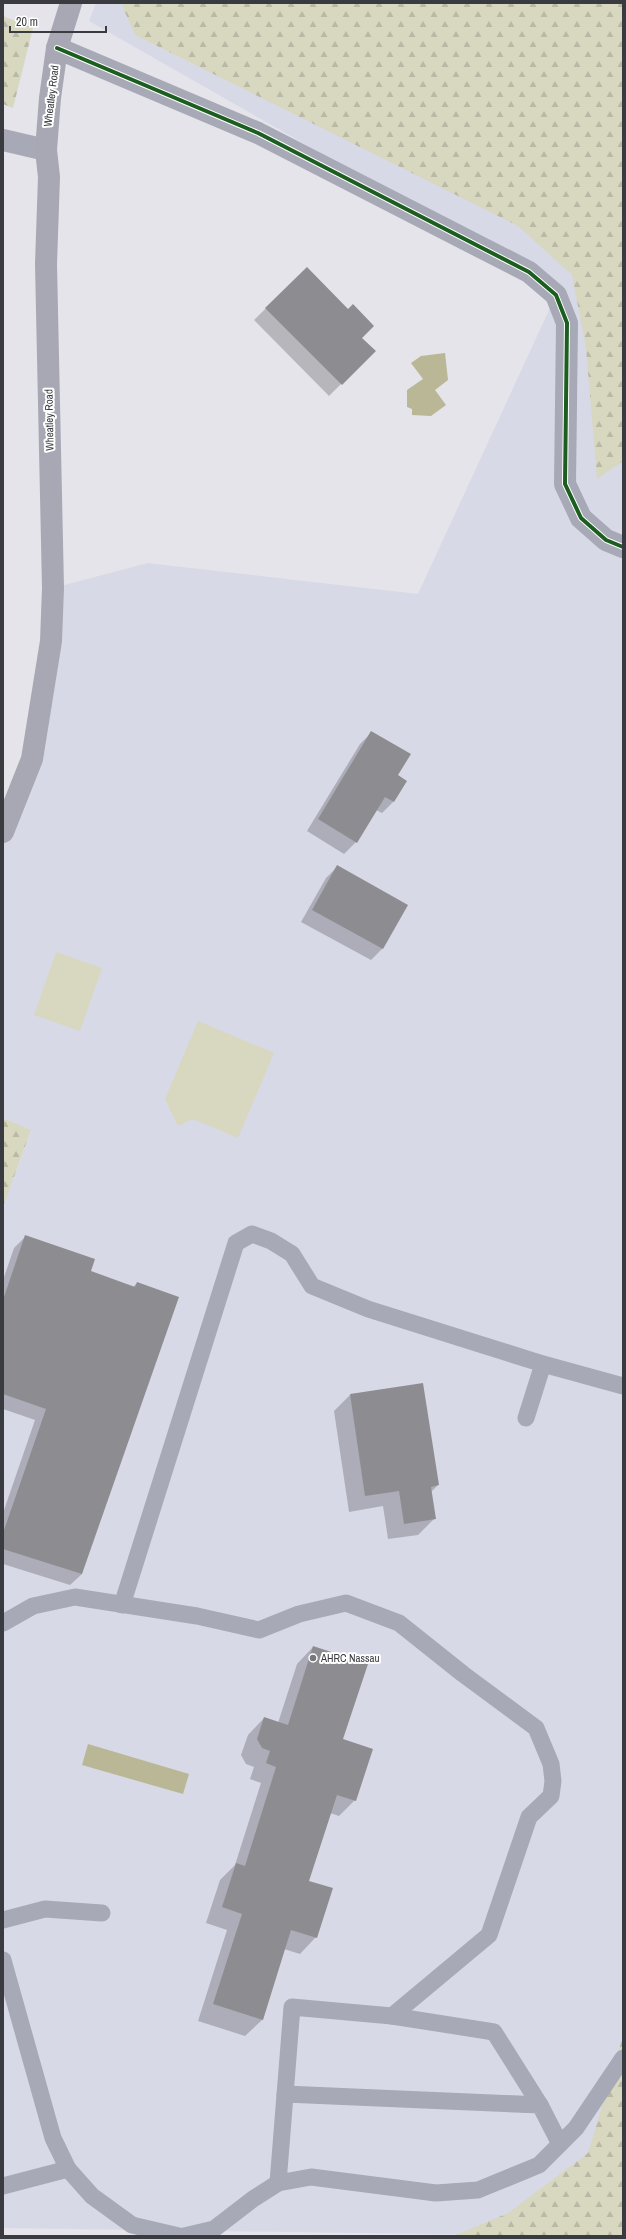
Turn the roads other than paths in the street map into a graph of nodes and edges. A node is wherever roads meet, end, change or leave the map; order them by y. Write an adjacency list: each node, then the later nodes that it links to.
1 (71, 3): 2 (main road, Wheatley Road)
2 (57, 48): 4 (main road, Wheatley Road); 5 (street)
3 (3, 140): 4 (street)
4 (46, 150): 6 (main road, Wheatley Road)
5 (623, 547)
6 (3, 832)
7 (543, 1364): 8 (lane); 9 (lane); 10 (lane)
8 (623, 1386)
9 (526, 1418)
10 (122, 1605): 11 (lane); 15 (lane)
11 (3, 1623)
12 (102, 1913): 13 (lane)
13 (3, 1920)
14 (3, 1960): 20 (lane)
15 (392, 2016): 17 (lane); 18 (lane)
16 (623, 2058): 19 (lane)
17 (285, 2094): 18 (lane); 21 (lane)
18 (540, 2106): 19 (lane)
19 (560, 2144): 21 (lane)
20 (68, 2169): 22 (lane); 23 (lane)
21 (278, 2183): 24 (lane)
22 (3, 2186)
23 (179, 2236)
24 (184, 2236)

